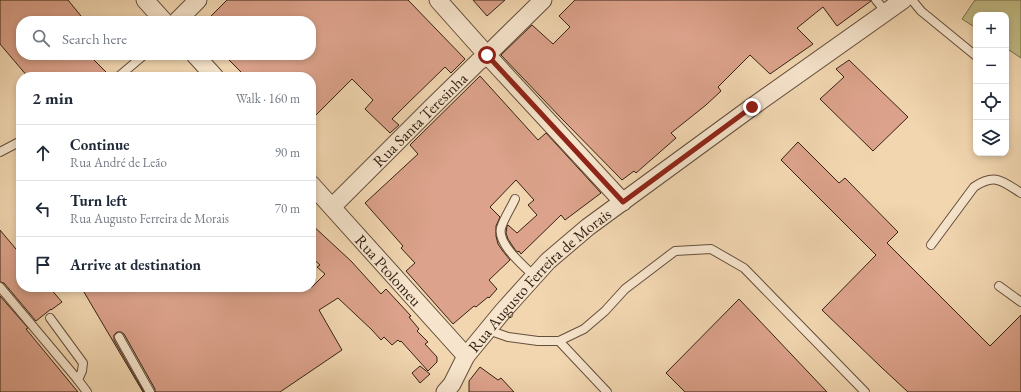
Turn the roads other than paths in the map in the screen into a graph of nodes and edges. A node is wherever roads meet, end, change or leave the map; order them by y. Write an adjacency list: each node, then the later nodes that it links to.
1 (145, 0): 8 (street)
2 (198, 0): 9 (street)
3 (438, 0): 11 (street)
4 (543, 0): 11 (street, Rua Santa Teresinha)
5 (903, 0): 7 (street, Rua Augusto Ferreira de Morais)
6 (912, 0): 10 (lane)
7 (881, 6): 21 (street, Rua Augusto Ferreira de Morais)
8 (159, 16)
9 (182, 16)
10 (973, 54)
11 (487, 55): 21 (street); 22 (street, Rua Santa Teresinha)
12 (138, 60): 14 (lane)
13 (200, 60): 15 (street)
14 (124, 72)
15 (210, 72)
16 (16, 144): 17 (lane)
17 (0, 152)
18 (316, 189): 22 (street, Rua Ptolomeu)
19 (1021, 193): 23 (lane)
20 (515, 199): 24 (lane)
21 (623, 202): 24 (street, Rua Augusto Ferreira de Morais)
22 (332, 207): 32 (street, Rua Ptolomeu)
23 (931, 245)
24 (534, 276): 29 (street, Rua Augusto Ferreira de Morais)
25 (999, 286): 27 (lane)
26 (0, 287): 33 (lane)
27 (1021, 302)
28 (50, 318): 33 (lane)
29 (488, 330): 31 (lane); 32 (street, Rua Augusto Ferreira de Morais)
30 (119, 337): 36 (lane)
31 (559, 341): 37 (lane); 38 (lane)
32 (466, 356): 34 (street, Rua Augusto Ferreira de Morais)
33 (78, 380): 35 (lane)
34 (451, 389)
35 (87, 392)
36 (150, 392)
37 (608, 392)
38 (865, 392)

